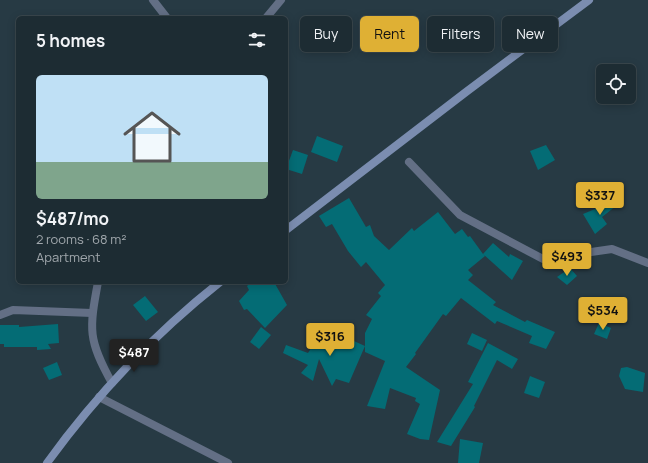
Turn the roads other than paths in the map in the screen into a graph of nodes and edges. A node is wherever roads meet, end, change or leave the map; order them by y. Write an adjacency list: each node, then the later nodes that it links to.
1 (153, 0): 4 (street)
2 (281, 0): 5 (street)
3 (590, 0): 7 (street)
4 (165, 16)
5 (268, 16)
6 (409, 162): 8 (street)
7 (288, 228)
8 (648, 263)
9 (98, 284): 11 (street)
10 (218, 284): 13 (street)
11 (92, 313): 12 (street); 13 (street)
12 (0, 315)
13 (112, 383): 14 (street)
14 (99, 397): 15 (street); 16 (street)
15 (47, 463)
16 (228, 463)

